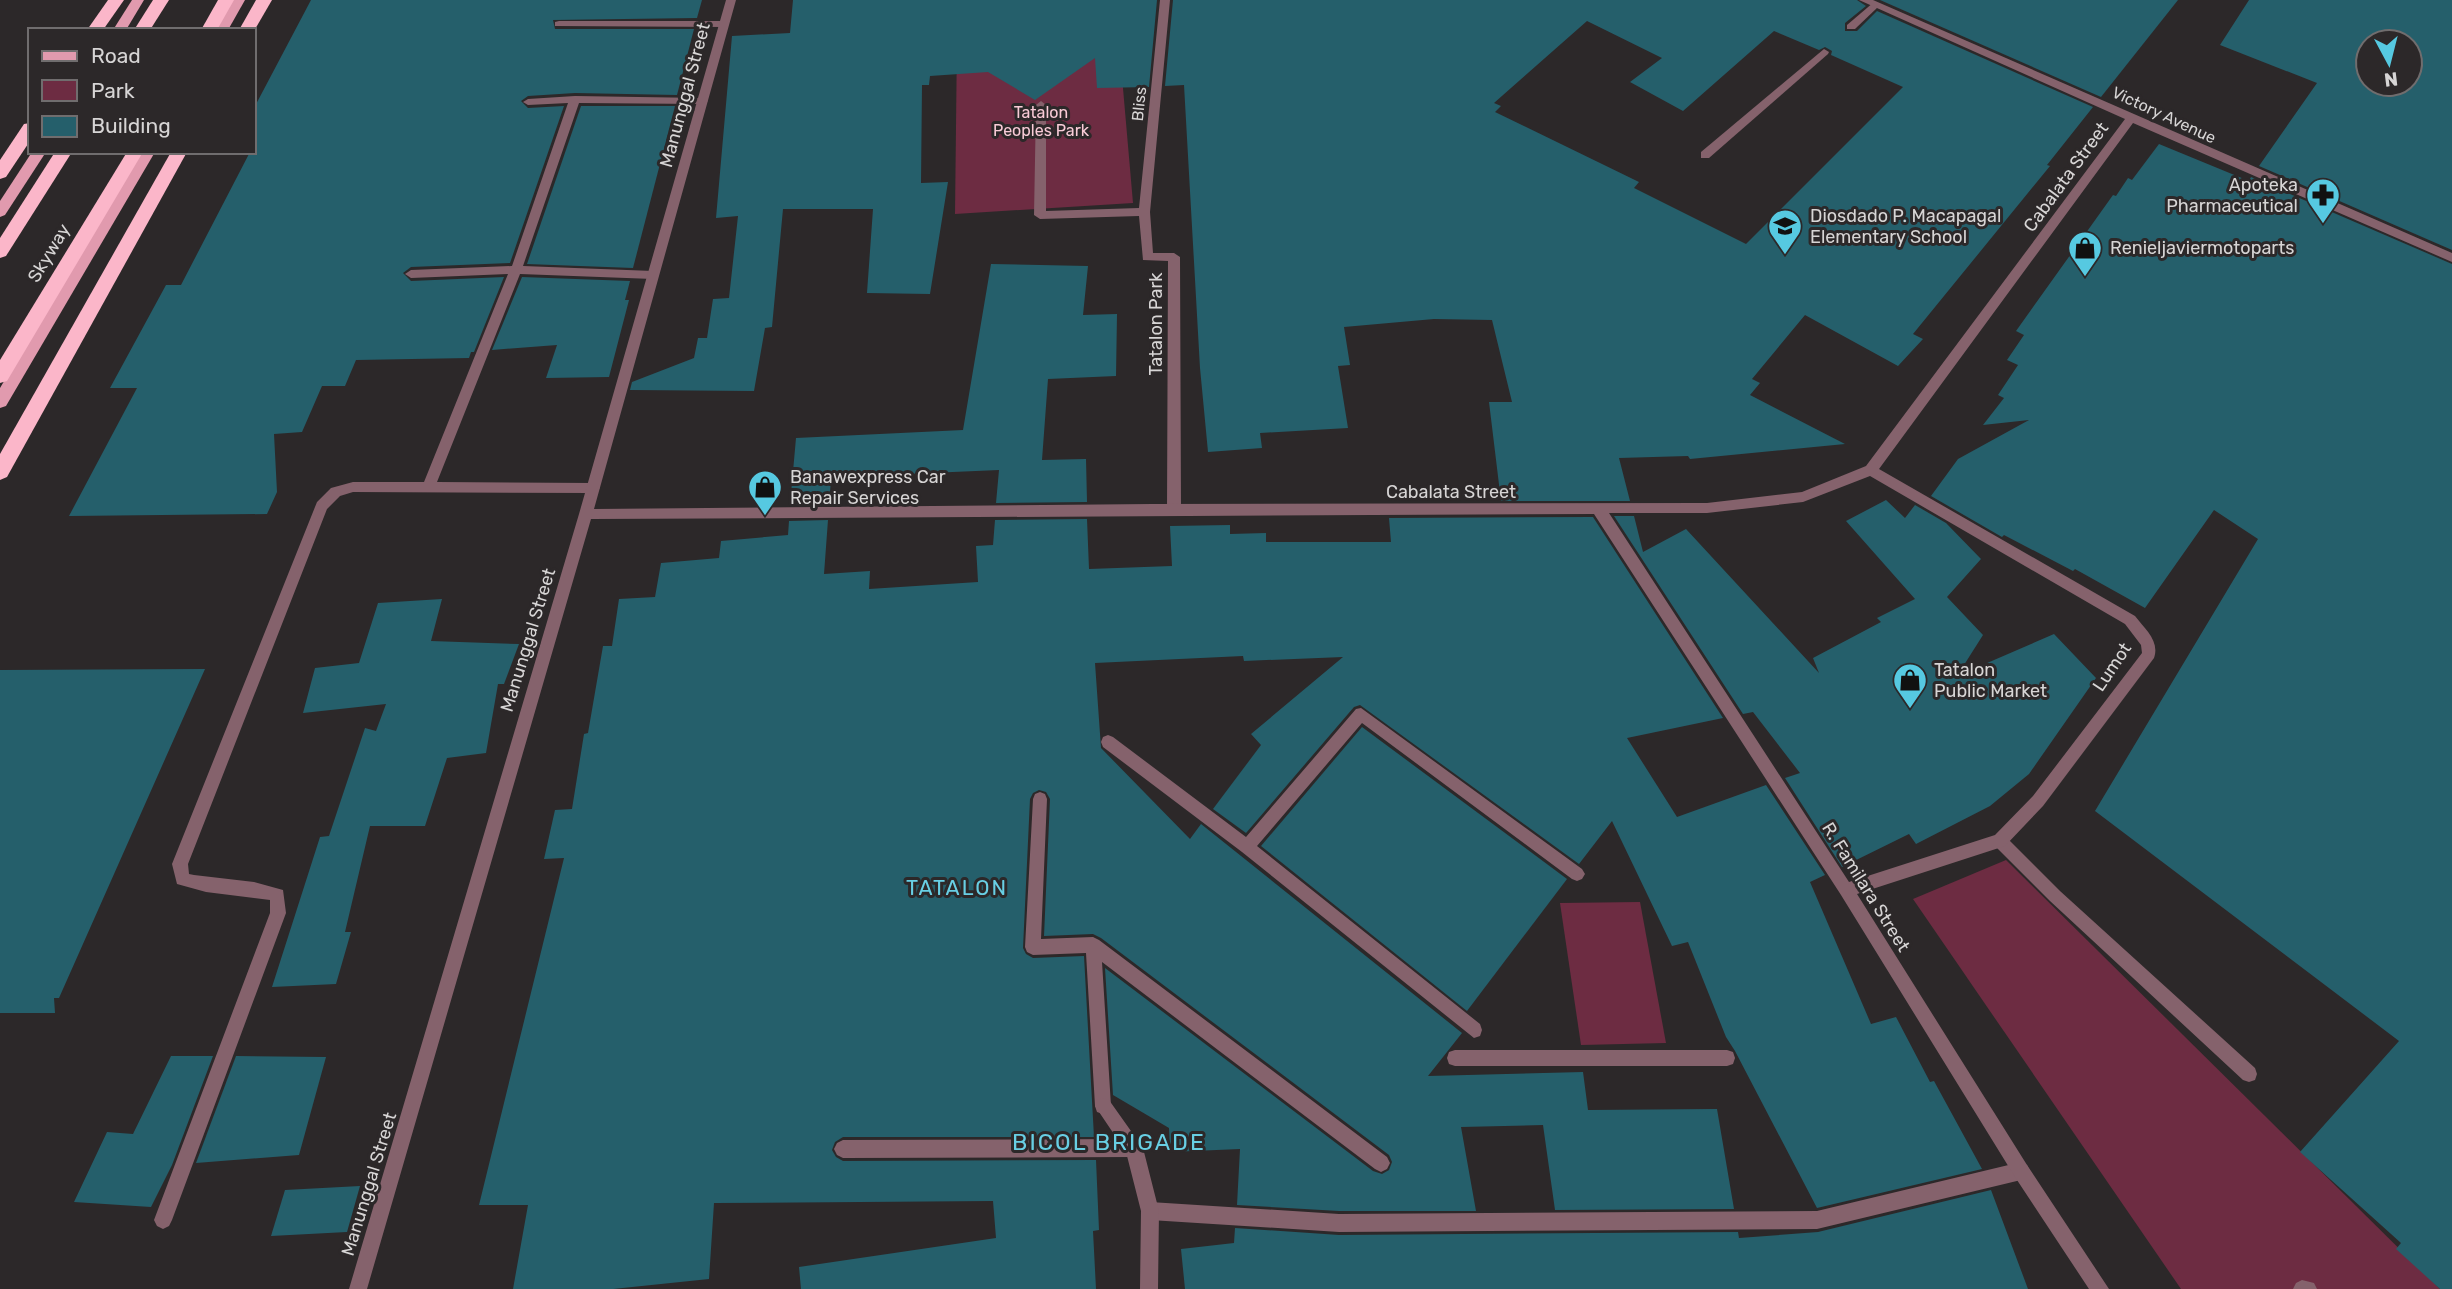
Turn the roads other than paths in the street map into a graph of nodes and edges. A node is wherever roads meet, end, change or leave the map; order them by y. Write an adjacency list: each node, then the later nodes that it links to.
1 (116, 0): 13 (highway)
2 (138, 0): 14 (main road)
3 (162, 0): 15 (highway)
4 (226, 0): 16 (highway)
5 (239, 0): 17 (main road)
6 (264, 0): 18 (highway)
7 (731, 0): 11 (street, Manunggal Street)
8 (1165, 0): 34 (street, Bliss)
9 (1869, 2): 12 (street); 24 (street, Victory Avenue)
10 (559, 24): 11 (street)
11 (724, 24): 21 (street, Manunggal Street)
12 (1851, 27)
13 (96, 28)
14 (120, 28)
15 (143, 28)
16 (210, 28)
17 (222, 28)
18 (248, 28)
19 (1824, 52): 31 (street)
20 (575, 99): 21 (street); 22 (street); 37 (street)
21 (702, 101): 39 (street, Manunggal Street)
22 (528, 102)
23 (1041, 104): 34 (street)
24 (2132, 117): 36 (street, Victory Avenue); 42 (street, Cabalata Street)
25 (28, 131): 32 (highway)
26 (38, 154): 33 (main road)
27 (63, 154): 35 (highway)
28 (134, 154): 40 (highway, Skyway)
29 (147, 154): 41 (main road)
30 (178, 154): 43 (highway)
31 (1705, 155)
32 (0, 173)
33 (0, 212)
34 (1144, 212): 46 (street, Tatalon Park)
35 (0, 252)
36 (2452, 258)
37 (516, 270): 38 (street); 39 (street); 44 (street)
38 (411, 274)
39 (653, 275): 45 (street, Manunggal Street)
40 (0, 376)
41 (0, 402)
42 (1871, 470): 47 (street, Cabalata Street); 51 (street, Lumot)
43 (0, 472)
44 (428, 488): 45 (street); 65 (street)
45 (593, 488): 48 (street, Manunggal Street)
46 (1174, 509): 47 (street, Cabalata Street); 48 (street, Cabalata Street)
47 (1598, 509): 54 (street, R. Familara Street)
48 (586, 514): 66 (street, Manunggal Street)
49 (1108, 742): 52 (street)
50 (1040, 799): 55 (street)
51 (2000, 841): 54 (street, Lumot); 59 (street)
52 (1247, 848): 53 (street); 56 (street)
53 (1577, 874)
54 (1846, 890): 63 (street, R. Familara Street)
55 (1093, 945): 60 (street); 62 (street)
56 (1474, 1030)
57 (1455, 1058): 58 (street)
58 (1727, 1058)
59 (2249, 1074)
60 (1134, 1148): 61 (street); 64 (street)
61 (843, 1149)
62 (1381, 1163)
63 (2021, 1171): 64 (street); 68 (street, R. Familara Street)
64 (1150, 1211): 67 (street)
65 (163, 1220)
66 (358, 1289)
67 (1149, 1289)
68 (2100, 1289)
69 (2302, 1289): 70 (street)
70 (2308, 1289)

